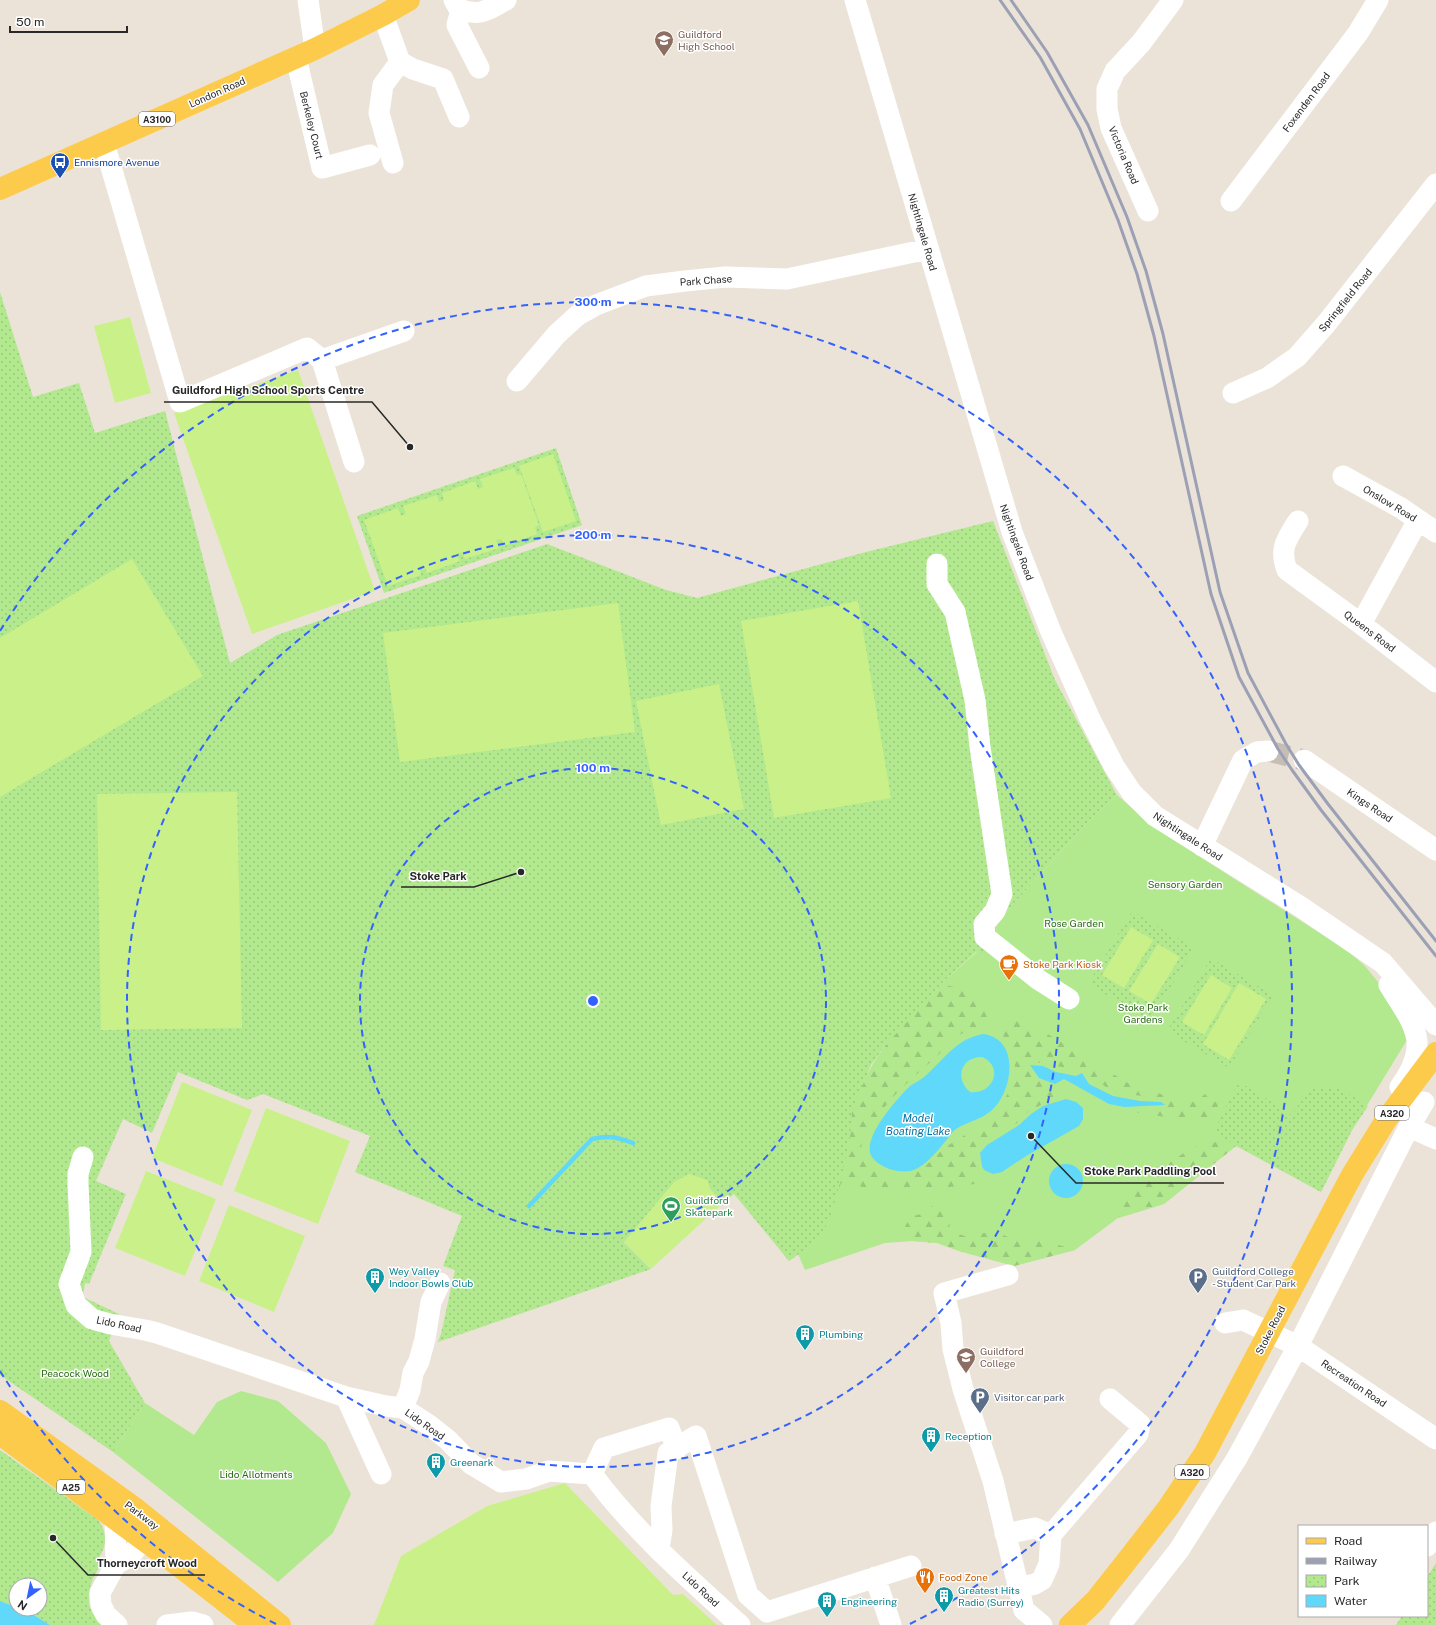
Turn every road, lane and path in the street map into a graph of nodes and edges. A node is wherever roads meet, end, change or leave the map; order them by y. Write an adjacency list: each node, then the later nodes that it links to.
1 (308, 0): 9 (street)
2 (409, 0): 8 (main road, London Road / A3100)
3 (506, 0): 7 (street)
4 (854, 0): 20 (street, Nightingale Road)
5 (1174, 0): 19 (street, Victoria Road)
6 (1378, 0): 18 (street, Foxenden Road)
7 (458, 5): 11 (street)
8 (383, 15): 9 (main road, London Road / A3100); 10 (street)
9 (305, 53): 13 (main road, London Road / A3100); 14 (street, Berkeley Court)
10 (400, 62): 12 (street); 15 (street)
11 (479, 68)
12 (460, 117)
13 (104, 143): 17 (main road, London Road / A3100); 22 (street)
14 (370, 155)
15 (393, 163)
16 (1436, 184): 24 (street, Springfield Road)
17 (0, 189)
18 (1231, 201)
19 (1148, 211)
20 (928, 249): 23 (street, Park Chase); 36 (street, Nightingale Road)
21 (404, 331): 22 (street)
22 (322, 360): 25 (street)
23 (517, 381)
24 (1233, 393)
25 (354, 462)
26 (1343, 476): 27 (street, Onslow Road)
27 (1418, 520): 29 (street, Onslow Road); 31 (street)
28 (1298, 522): 31 (street, Queens Road)
29 (1436, 532)
30 (937, 564): 38 (street)
31 (1361, 624): 32 (street, Queens Road)
32 (1436, 682)
33 (1268, 751): 36 (street)
34 (1304, 760): 35 (street, Kings Road)
35 (1434, 844)
36 (1202, 846): 37 (street, Nightingale Road)
37 (1371, 954): 39 (street, Nightingale Road); 45 (street, Nightingale Road)
38 (1069, 999)
39 (1436, 1025)
40 (1436, 1053): 45 (main road, Stoke Road / A320)
41 (1424, 1102): 42 (street)
42 (1409, 1126): 43 (street); 50 (street)
43 (1436, 1139)
44 (83, 1157): 51 (street, Lido Road)
45 (1352, 1175): 49 (main road, Stoke Road / A320)
46 (1008, 1275): 63 (street)
47 (440, 1283): 53 (street)
48 (1225, 1323): 49 (street, Recreation Road)
49 (1270, 1331): 50 (street, Recreation Road); 72 (main road, Stoke Road / A320)
50 (1298, 1346): 56 (street, Recreation Road); 83 (street)
51 (346, 1397): 53 (street, Lido Road); 58 (street)
52 (1110, 1399): 64 (street)
53 (403, 1408): 59 (street, Lido Road)
54 (0, 1411): 60 (main road, Parkway / A25)
55 (0, 1434): 61 (main road, Parkway / A25)
56 (1436, 1439)
57 (677, 1449): 59 (street); 67 (street); 70 (street)
58 (381, 1474)
59 (592, 1474): 67 (street, Lido Road)
60 (136, 1509): 65 (street); 77 (main road, Parkway / A25)
61 (115, 1519): 65 (main road, Parkway / A25); 68 (street)
62 (1436, 1532): 66 (street)
63 (1005, 1534): 64 (street); 71 (street)
64 (1051, 1535): 71 (street)
65 (143, 1539): 68 (street); 76 (main road, Parkway / A25)
66 (1428, 1544)
67 (659, 1549): 78 (street, Lido Road)
68 (116, 1564): 73 (street)
69 (911, 1566): 70 (street)
70 (875, 1577): 79 (street)
71 (1019, 1588): 80 (street)
72 (1095, 1600): 81 (main road, Stoke Road / A320); 82 (main road, Stoke Road / A320)
73 (118, 1625)
74 (167, 1625): 75 (street)
75 (203, 1625)
76 (255, 1625)
77 (280, 1625)
78 (740, 1625)
79 (891, 1625)
80 (1042, 1625)
81 (1070, 1625)
82 (1087, 1625)
83 (1120, 1625)

